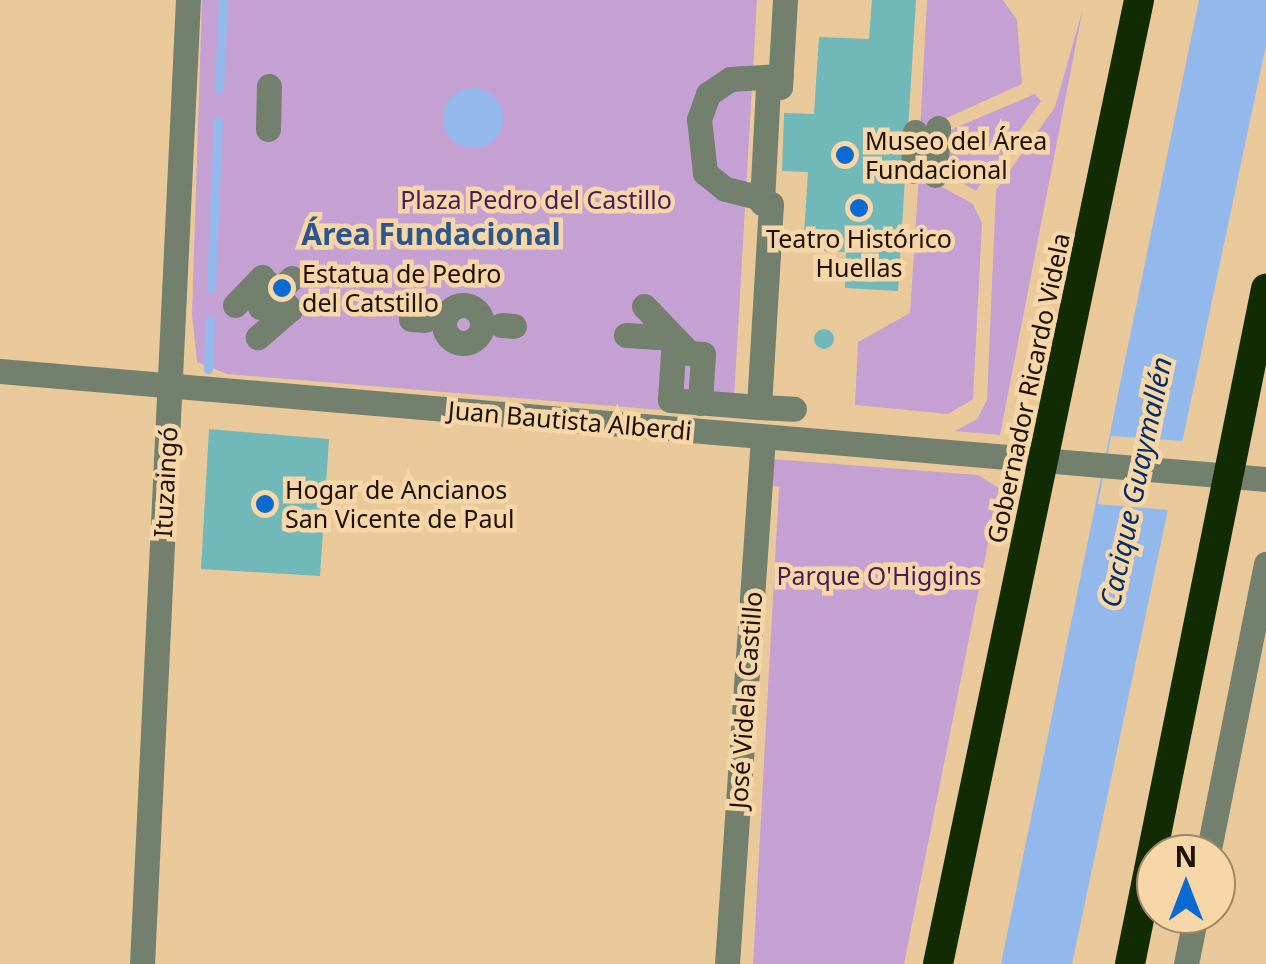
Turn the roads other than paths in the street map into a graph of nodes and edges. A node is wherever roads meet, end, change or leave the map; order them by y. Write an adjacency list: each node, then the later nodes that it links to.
1 (188, 0): 15 (street, Ituzaingó)
2 (785, 0): 4 (street)
3 (1139, 0): 17 (highway, Gobernador Ricardo Videla)
4 (781, 76): 5 (street); 5 (street)
5 (762, 198): 16 (street, José Videla Castillo)
6 (1266, 289): 18 (highway)
7 (268, 295): 11 (street)
8 (644, 306): 13 (street)
9 (463, 318): 12 (street)
10 (636, 336): 13 (street)
11 (258, 340)
12 (461, 349)
13 (673, 349): 16 (street)
14 (0, 371): 15 (street, Juan Bautista Alberdi)
15 (170, 386): 16 (street, Juan Bautista Alberdi); 23 (street, Ituzaingó)
16 (773, 416): 17 (street, Juan Bautista Alberdi); 24 (street, José Videla Castillo)
17 (1044, 460): 18 (street, Juan Bautista Alberdi); 25 (highway, Gobernador Ricardo Videla)
18 (1225, 476): 19 (street, Juan Bautista Alberdi); 26 (highway)
19 (1266, 479)
20 (1266, 564): 21 (street)
21 (1212, 834)
22 (1192, 934): 27 (street)
23 (142, 964)
24 (727, 964)
25 (938, 964)
26 (1130, 964)
27 (1186, 964)

